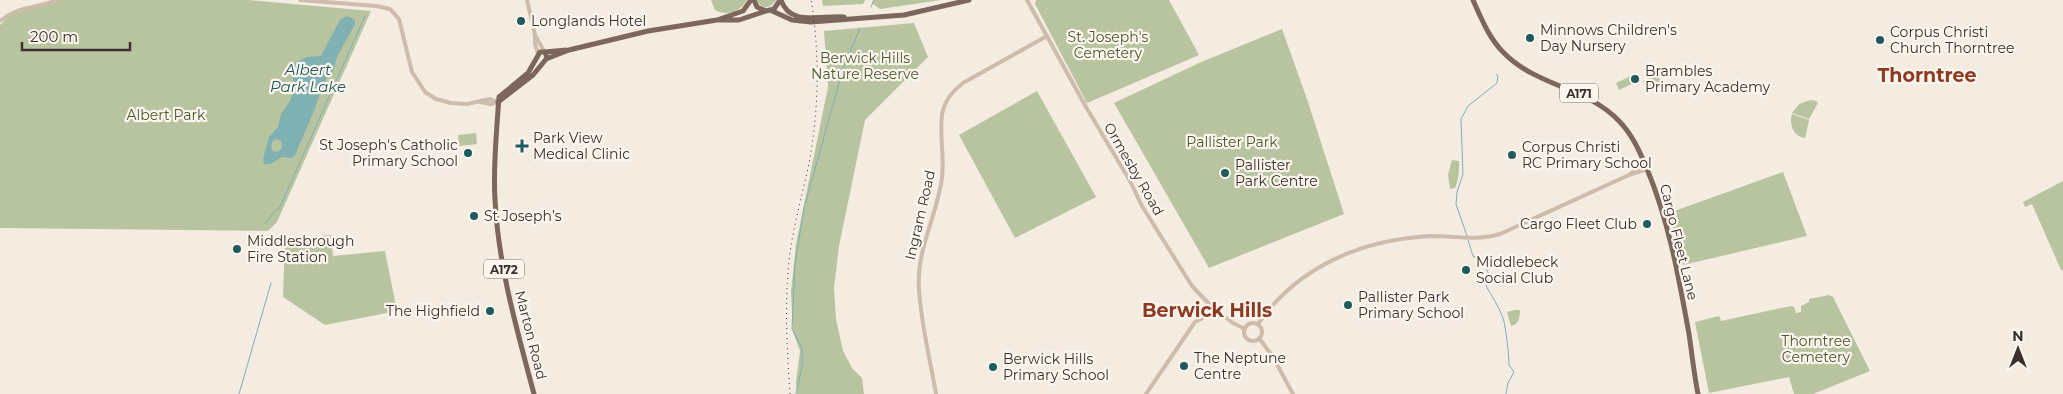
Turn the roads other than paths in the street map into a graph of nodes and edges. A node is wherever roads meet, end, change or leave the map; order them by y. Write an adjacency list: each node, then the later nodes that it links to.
1 (57, 0): 12 (street)
2 (300, 0): 19 (street)
3 (527, 0): 13 (street)
4 (752, 0): 9 (main road); 10 (main road)
5 (780, 0): 9 (main road); 11 (main road)
6 (969, 0): 11 (main road)
7 (1027, 0): 14 (street, Ormesby Road)
8 (1473, 0): 20 (main road, Cargo Fleet Lane / A171)
9 (768, 11): 10 (main road); 11 (main road)
10 (717, 20): 15 (main road)
11 (811, 20)
12 (0, 21)
13 (535, 35): 16 (street); 17 (street)
14 (1047, 36): 23 (street, Ormesby Road); 28 (street, Ingram Road)
15 (570, 50): 16 (main road); 18 (main road)
16 (545, 52): 17 (main road); 18 (main road)
17 (538, 55): 18 (main road); 19 (main road)
18 (545, 59): 19 (main road)
19 (498, 102): 27 (main road, Marton Road / A172)
20 (1644, 163): 21 (main road, Cargo Fleet Lane / A171); 22 (street)
21 (1647, 169): 22 (street); 31 (main road, Cargo Fleet Lane / A171)
22 (1629, 174): 24 (street)
23 (1213, 308): 25 (street, Ormesby Road); 29 (street)
24 (1258, 324): 25 (street); 26 (street)
25 (1245, 329): 26 (street)
26 (1259, 338): 30 (street)
27 (534, 394)
28 (936, 394)
29 (1146, 394)
30 (1294, 394)
31 (1698, 394)

